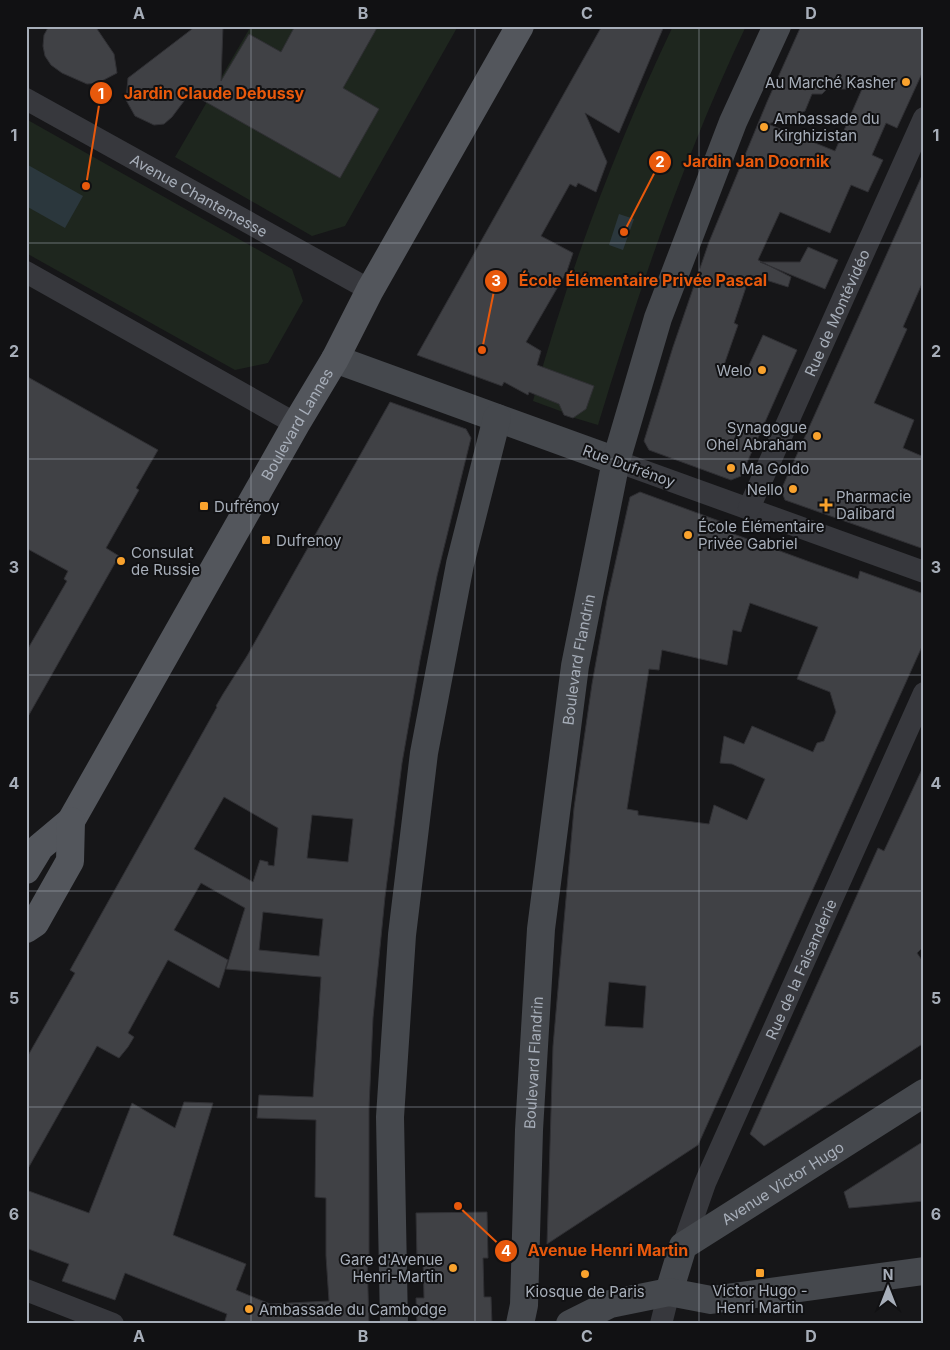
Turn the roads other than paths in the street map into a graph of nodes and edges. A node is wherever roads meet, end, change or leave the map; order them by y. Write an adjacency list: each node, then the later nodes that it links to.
1 (520, 26): 6 (main road, Boulevard Lannes)
2 (777, 26): 10 (street, Boulevard Flandrin)
3 (26, 99): 6 (street, Avenue Chantemesse)
4 (924, 118): 11 (street, Rue de Montévidéo)
5 (26, 272): 9 (street)
6 (370, 290): 7 (main road, Boulevard Lannes)
7 (335, 358): 8 (street, Rue Dufrénoy); 9 (main road, Boulevard Lannes)
8 (497, 418): 10 (street, Rue Dufrénoy); 24 (street)
9 (296, 424): 14 (main road, Boulevard Lannes)
10 (616, 461): 11 (street, Rue Dufrénoy); 25 (street, Boulevard Flandrin)
11 (749, 508): 12 (street, Rue Dufrénoy)
12 (924, 572)
13 (924, 693): 19 (street, Rue de la Faisanderie)
14 (71, 821): 15 (main road, Boulevard Lannes); 17 (main road, Boulevard Lannes)
15 (33, 843): 16 (main road, Boulevard Lannes)
16 (26, 870)
17 (26, 929)
18 (924, 1093): 19 (street, Avenue Victor Hugo)
19 (683, 1246): 22 (street)
20 (924, 1271): 22 (street)
21 (26, 1290): 23 (street)
22 (669, 1292): 26 (street); 27 (street)
23 (113, 1324)
24 (394, 1324)
25 (520, 1324)
26 (570, 1324)
27 (661, 1324)

